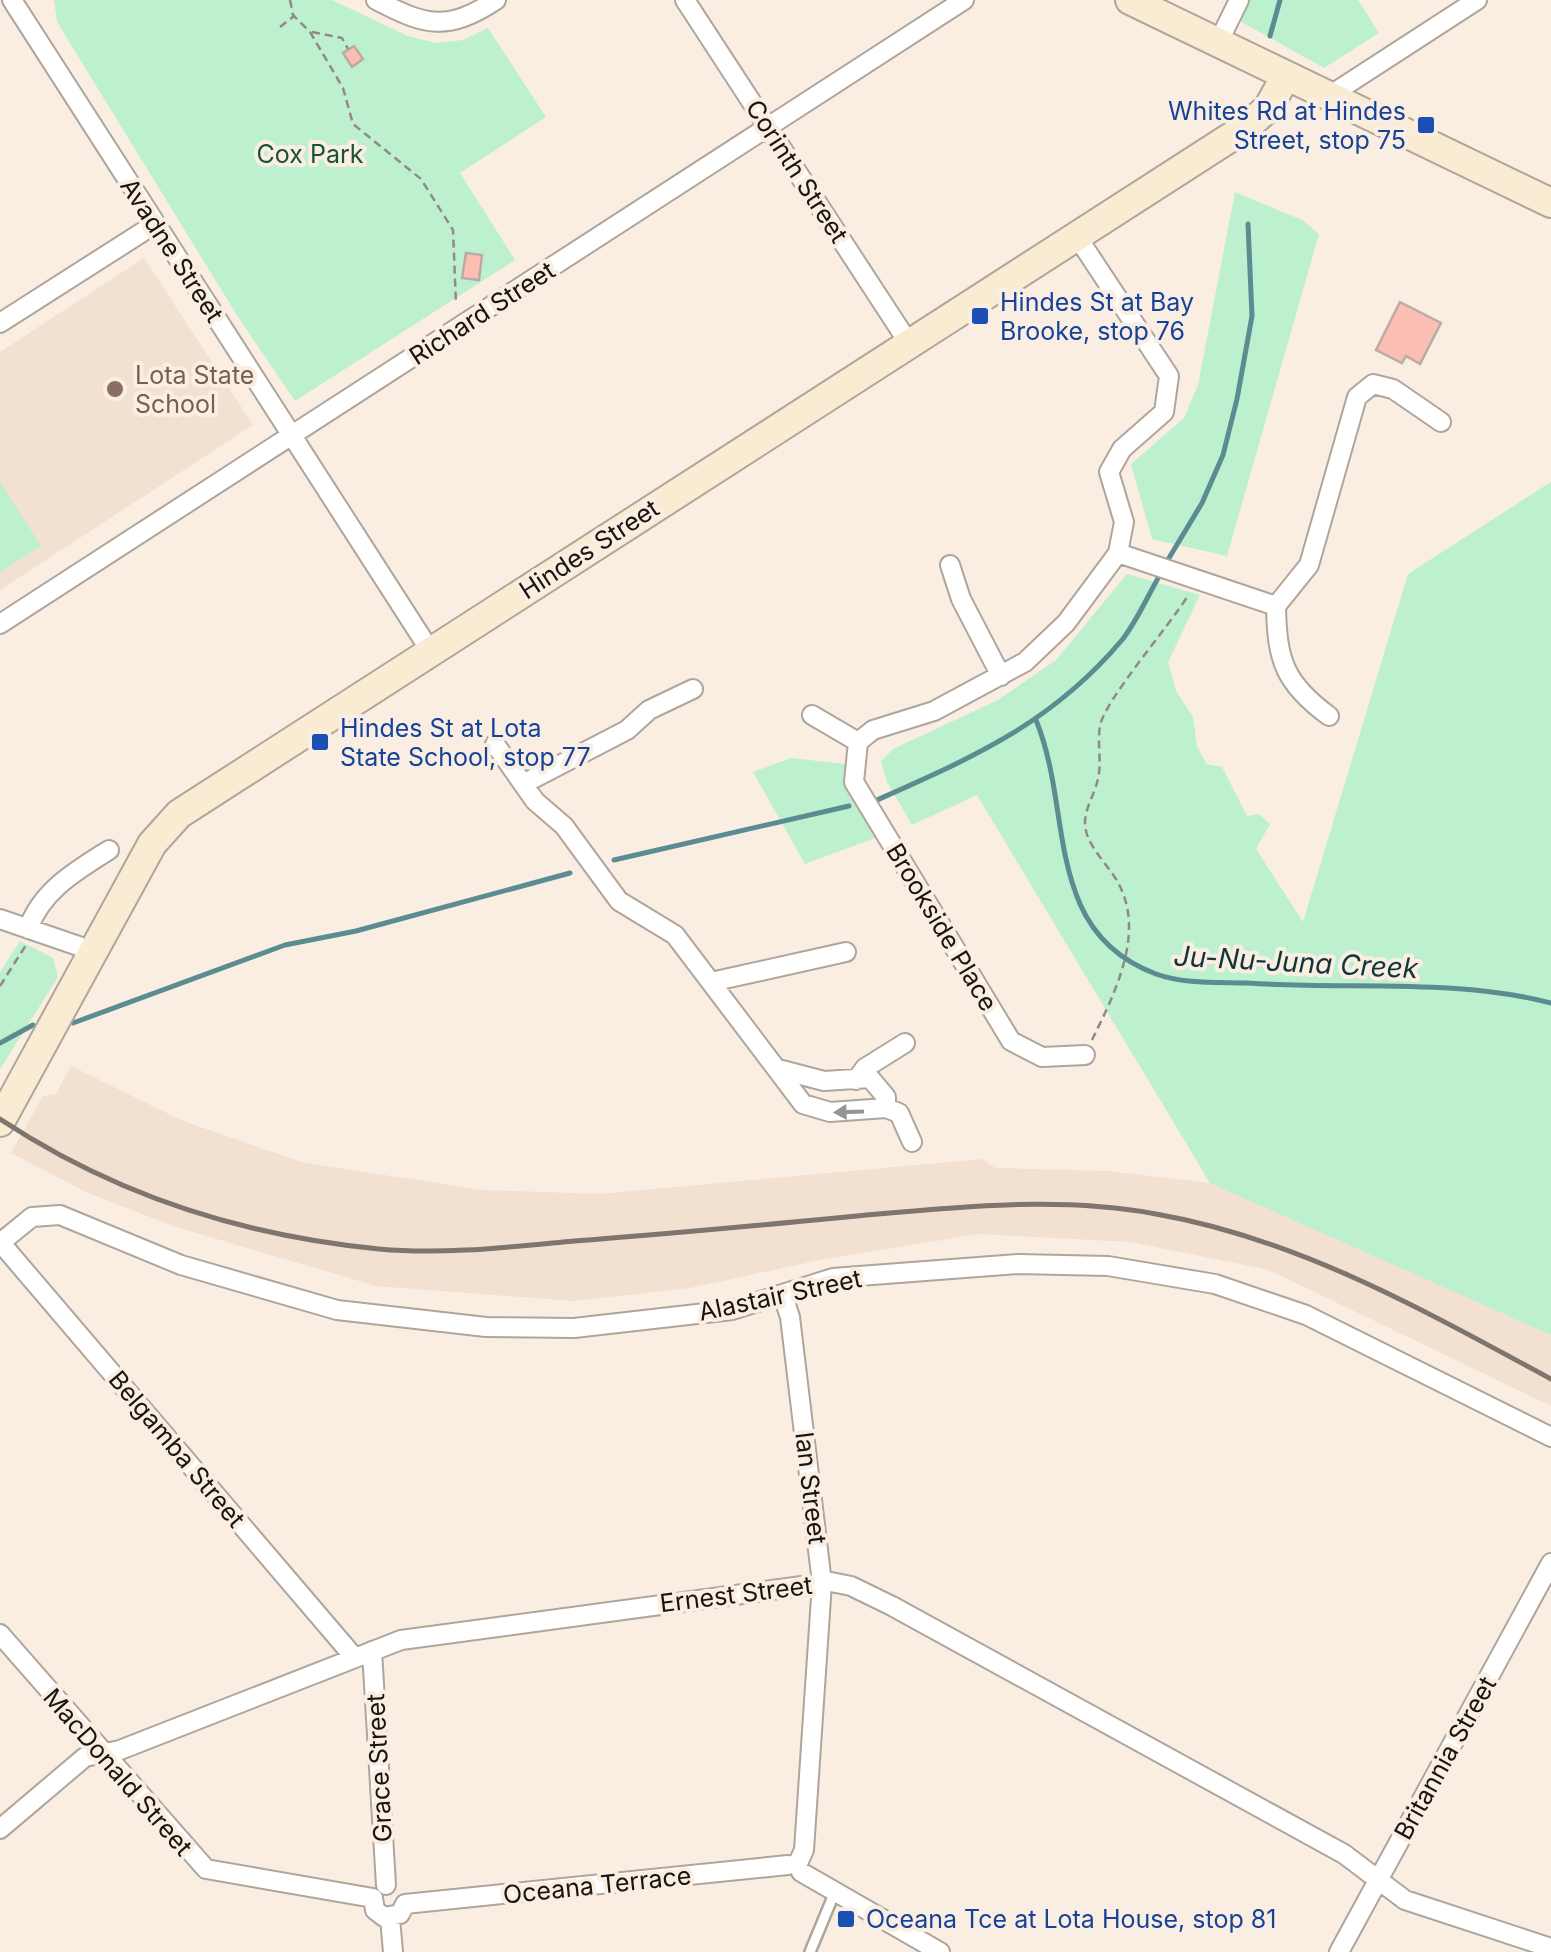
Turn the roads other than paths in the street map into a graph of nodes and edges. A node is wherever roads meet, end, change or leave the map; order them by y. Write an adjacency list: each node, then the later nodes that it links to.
1 (376, 0): 2 (street)
2 (496, 0)
3 (686, 0): 12 (street, Corinth Street)
4 (964, 0): 12 (street, Richard Street)
5 (1130, 0): 9 (street)
6 (1240, 0): 9 (street)
7 (1477, 0): 11 (street)
8 (11, 4): 14 (street, Avadne Street)
9 (1218, 43): 10 (street)
10 (1286, 76): 11 (street); 15 (street, Hindes Street)
11 (1330, 96): 13 (street)
12 (768, 128): 17 (street, Corinth Street); 19 (street, Richard Street)
13 (1551, 203)
14 (155, 224): 16 (street); 19 (street, Avadne Street)
15 (1076, 235): 17 (street, Hindes Street); 20 (street)
16 (0, 323)
17 (908, 342): 24 (street, Hindes Street)
18 (1441, 422): 22 (street)
19 (292, 436): 23 (street, Richard Street); 24 (street, Avadne Street)
20 (1118, 554): 22 (street); 25 (street)
21 (950, 565): 25 (street)
22 (1276, 606): 28 (street)
23 (0, 624)
24 (431, 652): 35 (street, Hindes Street)
25 (1001, 676): 29 (street)
26 (693, 689): 31 (street)
27 (812, 715): 29 (street)
28 (1329, 716)
29 (858, 742): 39 (street, Brookside Place)
30 (496, 744): 31 (street)
31 (523, 784): 37 (street)
32 (109, 850): 34 (street)
33 (0, 920): 34 (street)
34 (31, 929): 35 (street)
35 (93, 951): 43 (street, Hindes Street)
36 (846, 952): 37 (street)
37 (711, 982): 40 (street)
38 (905, 1043): 41 (street)
39 (1085, 1055)
40 (778, 1069): 41 (street); 42 (street, one-way to 40)
41 (856, 1080): 42 (street)
42 (886, 1108): 44 (street)
43 (0, 1122)
44 (912, 1142)
45 (0, 1242): 46 (street, Alastair Street); 52 (street, Belgamba Street)
46 (783, 1296): 47 (street, Alastair Street); 49 (street, Ian Street)
47 (1551, 1437)
48 (1551, 1563): 56 (street, Britannia Street)
49 (822, 1582): 51 (street, Ernest Street); 55 (street, Ian Street); 56 (street, Ernest Street)
50 (0, 1634): 53 (street, MacDonald Street)
51 (372, 1651): 52 (street, Ernest Street); 57 (street, Grace Street)
52 (354, 1657): 53 (street, Ernest Street)
53 (102, 1753): 54 (street, Ernest Street); 57 (street, MacDonald Street)
54 (0, 1829)
55 (796, 1866): 58 (street); 59 (street, Oceana Terrace)
56 (1378, 1880): 61 (street, Ernest Street); 65 (street, Britannia Street)
57 (379, 1891): 59 (street); 60 (street)
58 (834, 1894): 63 (lane); 64 (street)
59 (405, 1904): 60 (street)
60 (390, 1918): 62 (street)
61 (1551, 1948)
62 (394, 1952)
63 (810, 1952)
64 (940, 1952)
65 (1338, 1952)

